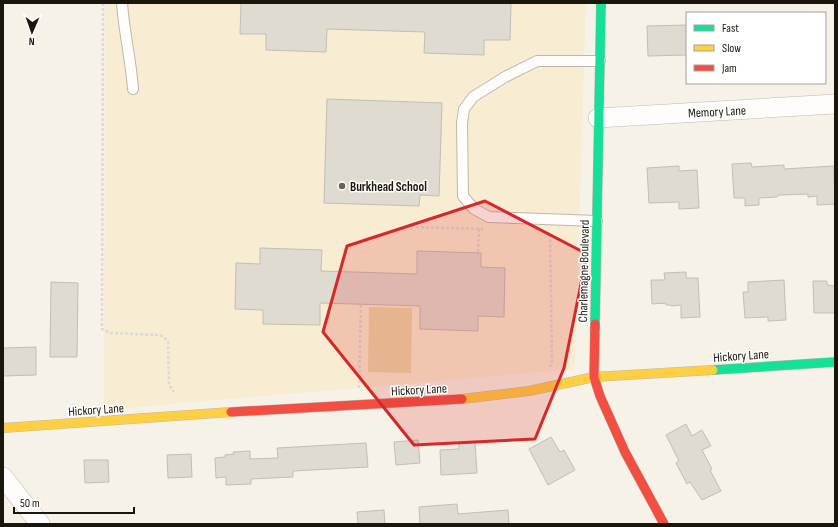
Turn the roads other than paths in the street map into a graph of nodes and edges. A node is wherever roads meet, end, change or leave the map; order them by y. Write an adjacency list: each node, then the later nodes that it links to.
1 (122, 3): 4 (lane)
2 (601, 3): 3 (street, Charlemagne Boulevard)
3 (600, 61): 6 (street, Charlemagne Boulevard); 7 (lane)
4 (133, 89)
5 (835, 104): 6 (street, Memory Lane)
6 (598, 118): 7 (street, Charlemagne Boulevard)
7 (597, 221): 9 (street, Charlemagne Boulevard)
8 (835, 362): 9 (street, Hickory Lane)
9 (594, 377): 10 (street, Hickory Lane); 13 (street, Charlemagne Boulevard)
10 (3, 428)
11 (3, 477): 12 (street)
12 (40, 524)
13 (664, 524)

